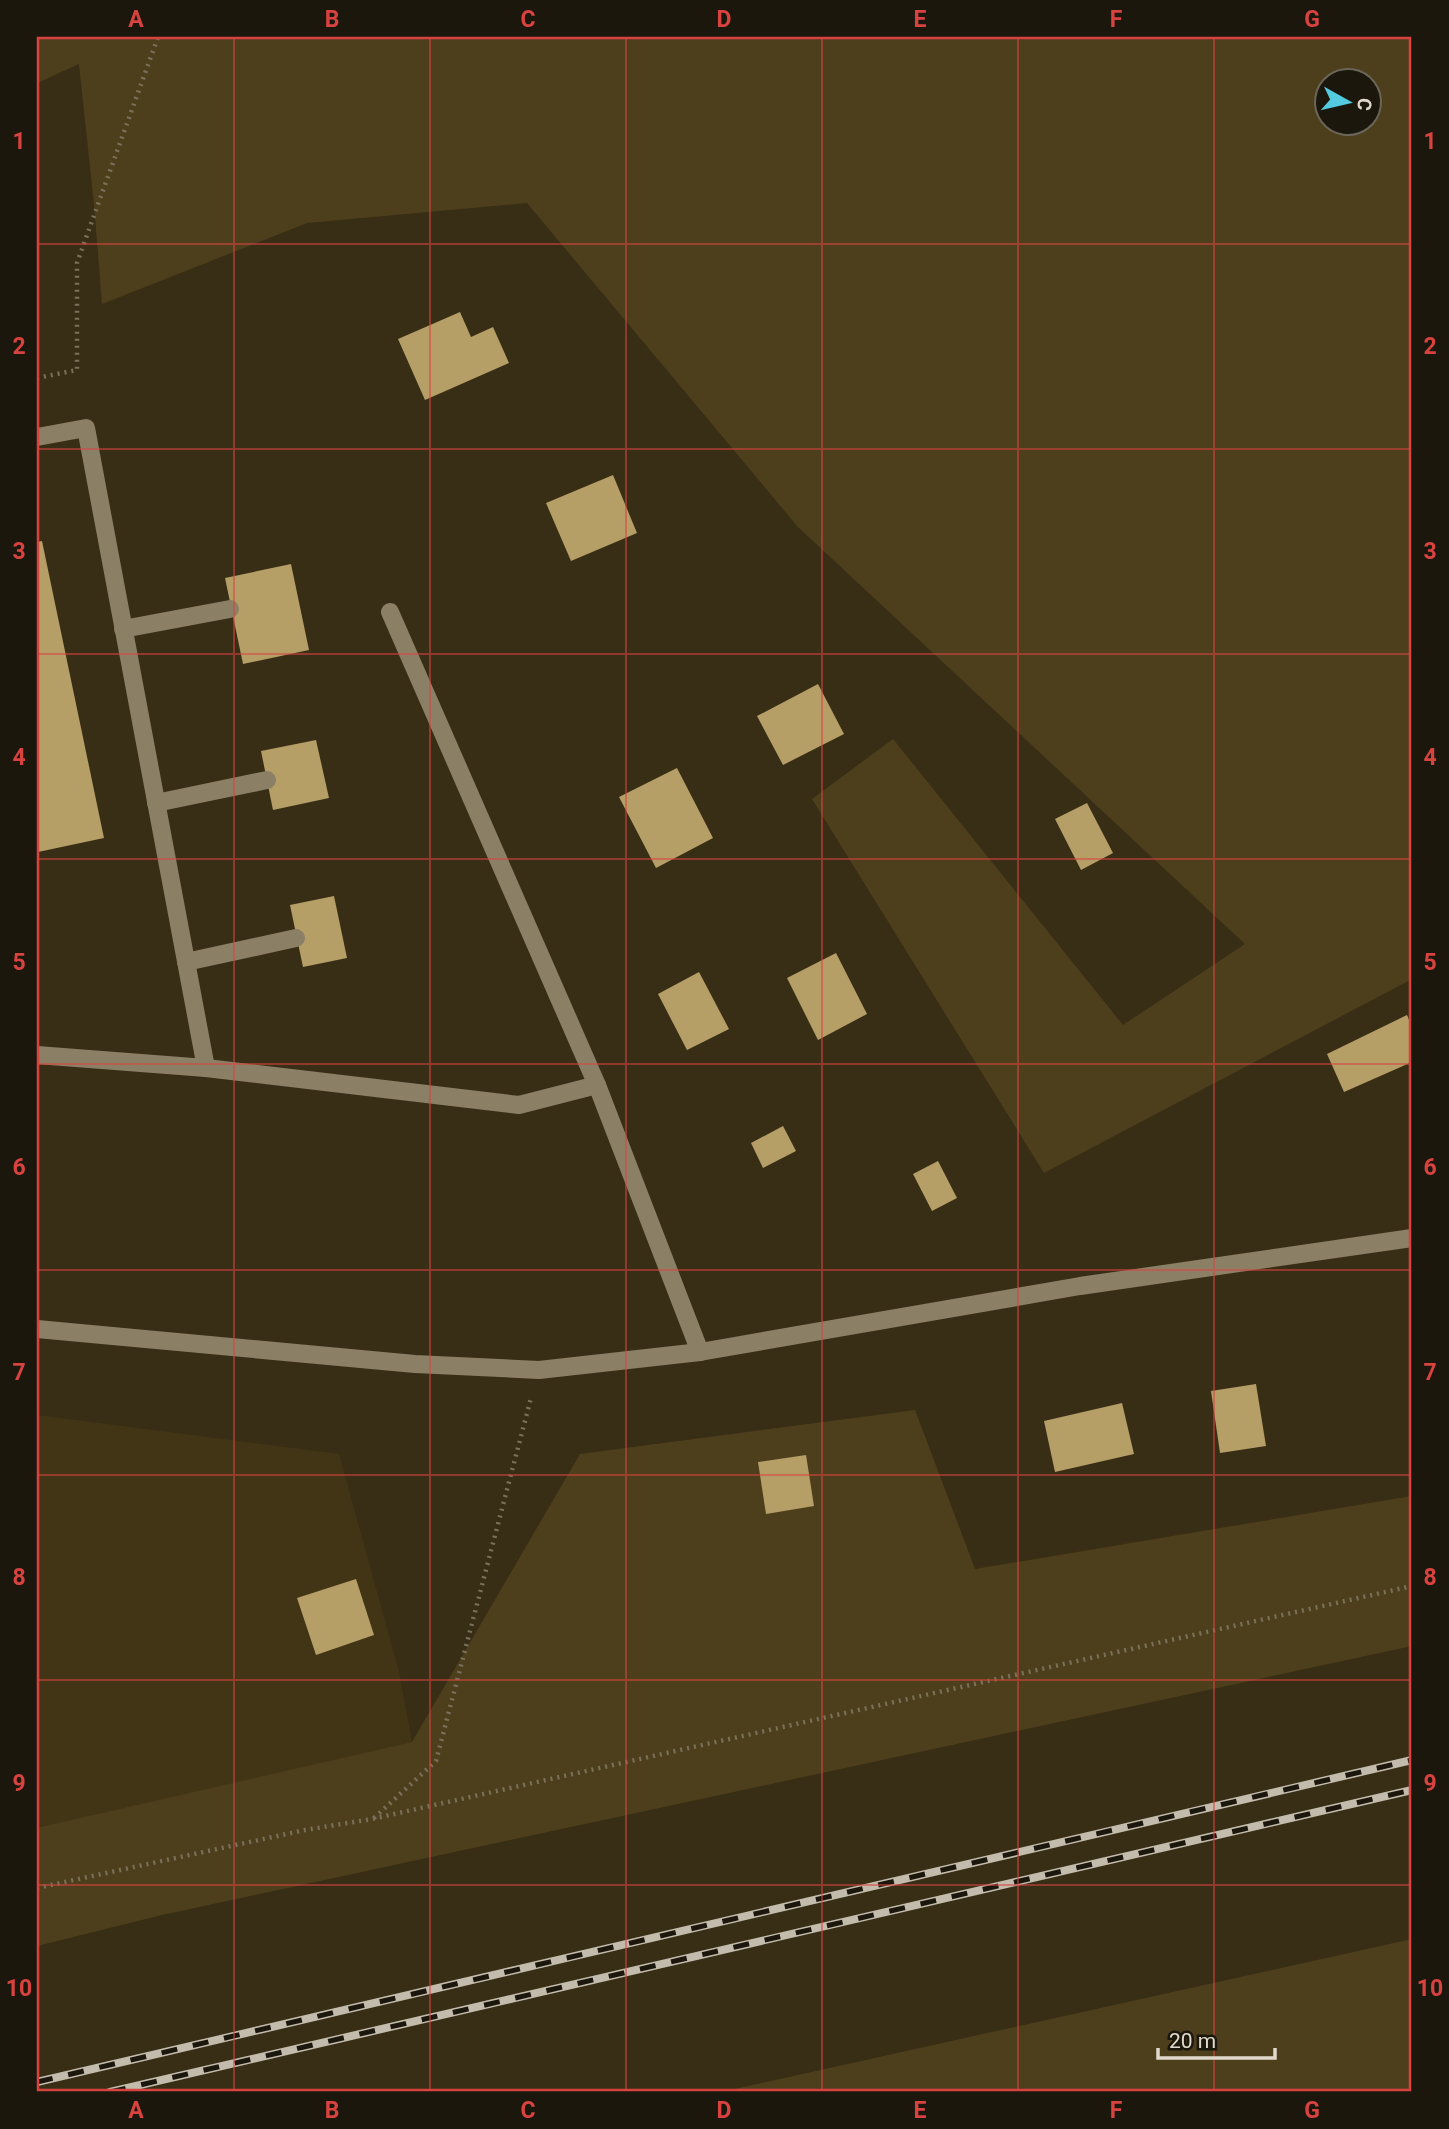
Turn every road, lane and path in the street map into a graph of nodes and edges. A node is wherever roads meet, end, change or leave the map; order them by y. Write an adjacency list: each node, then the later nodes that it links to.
1 (158, 37): 2 (path)
2 (37, 378)
3 (37, 437): 6 (street)
4 (230, 609): 6 (street)
5 (390, 612): 13 (street)
6 (123, 629): 8 (street)
7 (267, 780): 8 (street)
8 (156, 803): 10 (street)
9 (296, 937): 10 (street)
10 (186, 962): 12 (street)
11 (37, 1055): 12 (street)
12 (206, 1068): 13 (street)
13 (597, 1085): 16 (street)
14 (1412, 1238): 16 (street)
15 (37, 1329): 17 (street)
16 (700, 1352): 17 (street)
17 (539, 1370): 19 (path)
18 (1412, 1586): 19 (path)
19 (372, 1819): 20 (path)
20 (37, 1888)

